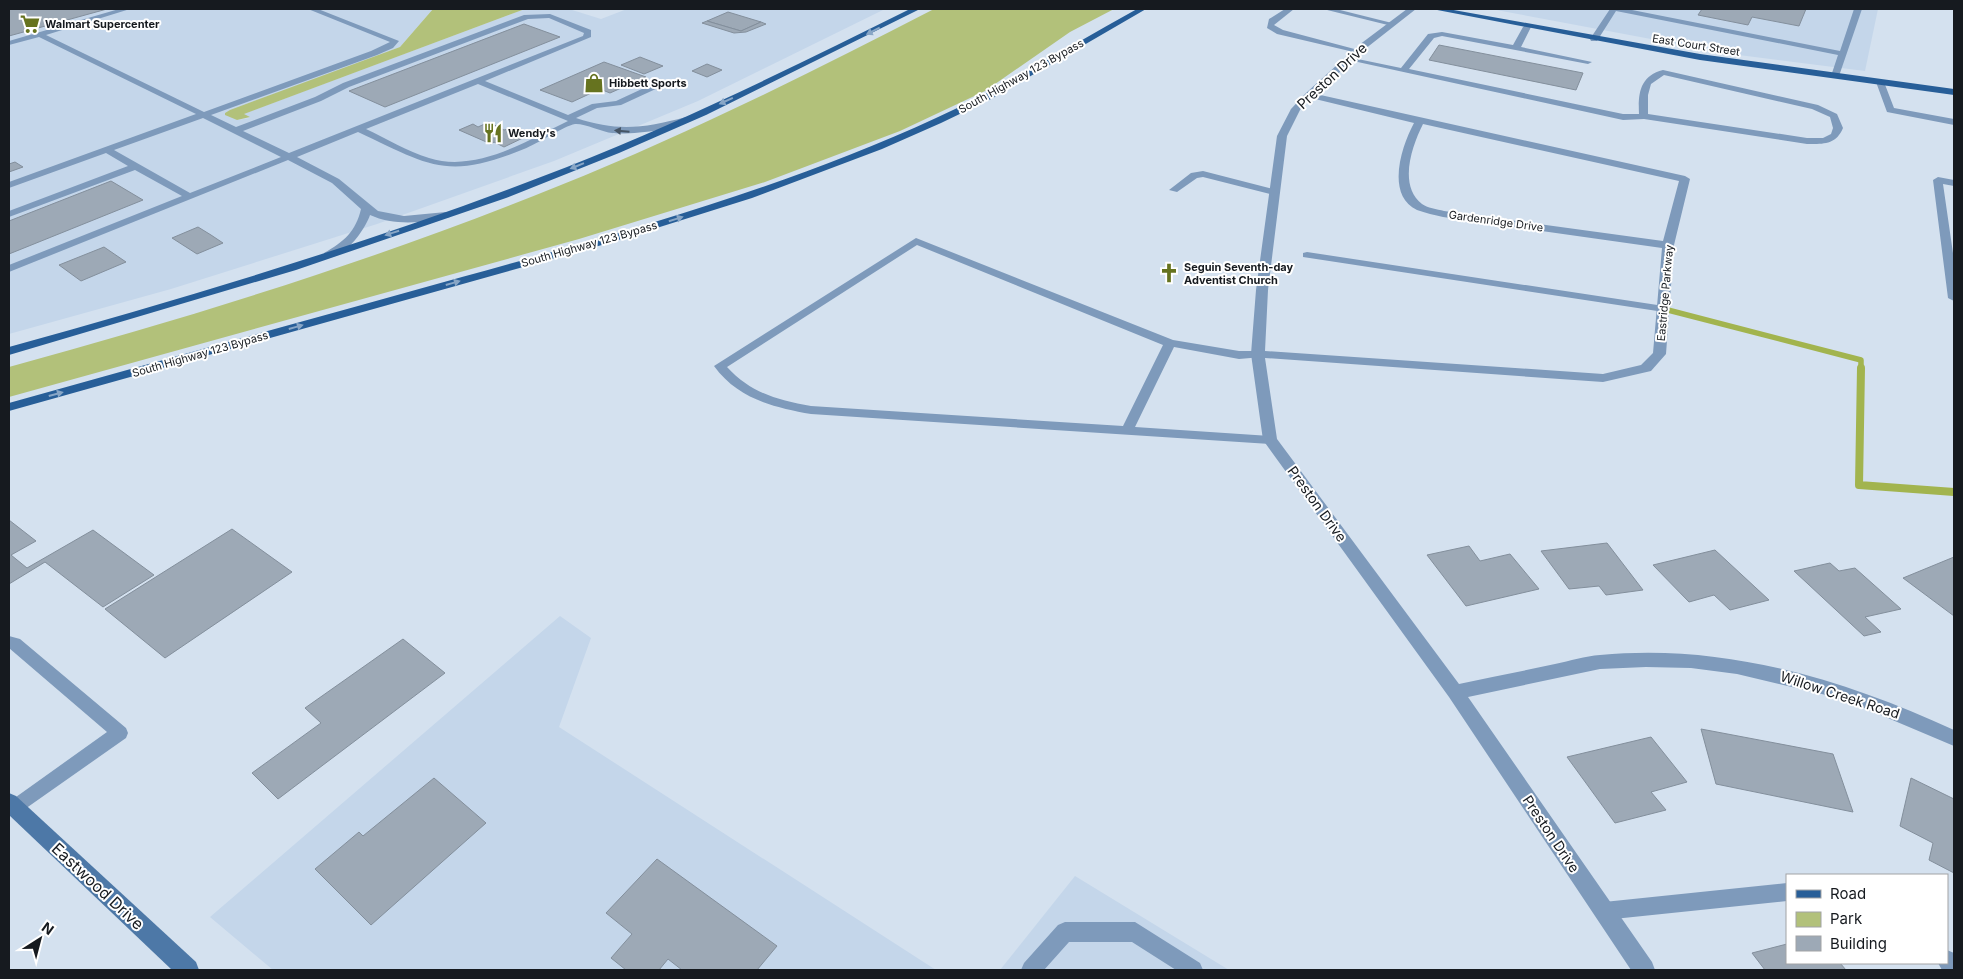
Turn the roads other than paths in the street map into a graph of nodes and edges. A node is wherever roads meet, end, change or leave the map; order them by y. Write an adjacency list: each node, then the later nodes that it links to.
1 (126, 9): 13 (lane)
2 (312, 9): 31 (lane)
3 (916, 9): 33 (main road, one-way to 33)
4 (1142, 9): 59 (main road, South Highway 123 Bypass, one-way to 4)
5 (1290, 9): 19 (lane)
6 (1327, 9): 11 (lane)
7 (1412, 9): 11 (street, Preston Drive)
8 (1436, 9): 12 (main road, East Court Street)
9 (1616, 9): 14 (lane); 18 (lane)
10 (1858, 9): 18 (lane)
11 (1392, 24): 19 (street, Preston Drive)
12 (1527, 27): 14 (main road, East Court Street); 16 (lane)
13 (39, 34): 15 (lane); 31 (lane)
14 (1594, 39): 17 (main road, East Court Street)
15 (9, 43)
16 (1516, 48): 20 (lane); 22 (lane)
17 (1669, 52): 21 (lane); 25 (main road, East Court Street)
18 (1843, 54): 25 (lane)
19 (1353, 55): 22 (lane); 30 (street, Preston Drive)
20 (1588, 62)
21 (1669, 62): 23 (lane); 24 (lane)
22 (1403, 71): 32 (lane)
23 (1662, 72): 24 (lane); 32 (lane)
24 (1678, 74): 32 (lane)
25 (1836, 76): 27 (main road, East Court Street)
26 (478, 81): 34 (lane); 37 (lane); 38 (lane)
27 (1880, 82): 29 (main road, East Court Street); 36 (lane)
28 (657, 85): 34 (lane)
29 (1954, 92)
30 (1309, 95): 35 (street, Eastridge Parkway); 45 (street, Preston Drive)
31 (201, 115): 38 (lane); 39 (lane)
32 (1644, 116)
33 (686, 119): 34 (lane, one-way to 34); 49 (main road, one-way to 49)
34 (575, 120): 37 (lane)
35 (1420, 121): 50 (street, Eastridge Parkway); 50 (street, Gardenridge Drive)
36 (1954, 122)
37 (359, 129): 40 (lane)
38 (234, 131): 40 (lane)
39 (107, 150): 41 (lane); 43 (lane)
40 (286, 157): 46 (lane); 47 (lane)
41 (136, 166): 46 (lane); 48 (lane)
42 (1954, 183): 54 (lane)
43 (9, 185)
44 (1174, 190): 45 (lane)
45 (1274, 192): 58 (street, Preston Drive)
46 (189, 196): 53 (lane)
47 (366, 208): 49 (lane); 51 (lane)
48 (9, 214)
49 (446, 215): 51 (main road, one-way to 51)
50 (1668, 245): 55 (street, Eastridge Parkway)
51 (328, 254): 57 (main road)
52 (1307, 255): 55 (lane)
53 (9, 269)
54 (1954, 298)
55 (1664, 309): 58 (street, Eastridge Parkway)
56 (1170, 343): 58 (lane); 60 (lane); 60 (lane)
57 (9, 351)
58 (1258, 354): 61 (street, Preston Drive)
59 (9, 407)
60 (1127, 431): 61 (lane)
61 (1270, 440): 63 (street, Preston Drive)
62 (9, 642): 65 (lane)
63 (1455, 692): 64 (street, Willow Creek Road); 67 (street, Preston Drive)
64 (1954, 738)
65 (12, 805): 68 (main road, Eastwood Drive)
66 (1786, 892): 67 (lane)
67 (1604, 911): 71 (street, Preston Drive)
68 (188, 970)
69 (1031, 970): 70 (lane)
70 (1193, 970)
71 (1644, 970)

